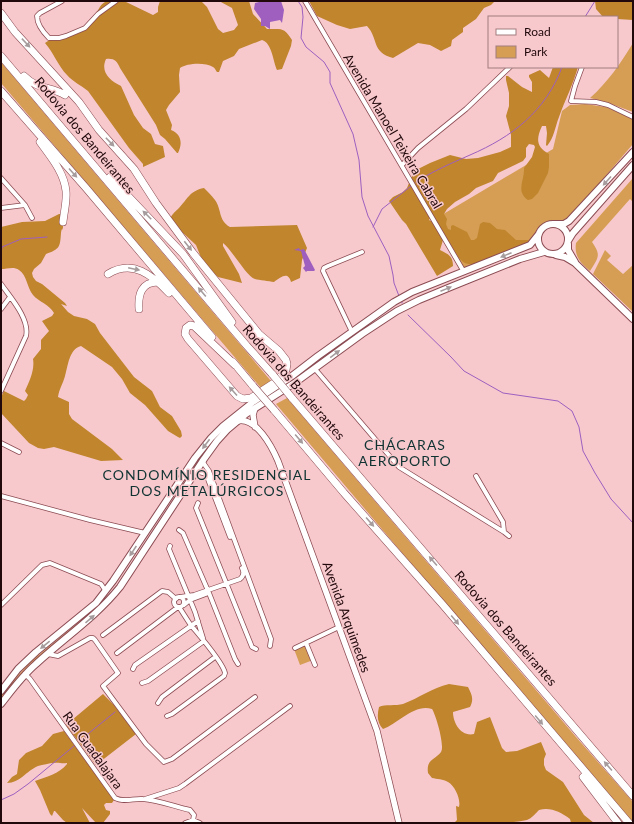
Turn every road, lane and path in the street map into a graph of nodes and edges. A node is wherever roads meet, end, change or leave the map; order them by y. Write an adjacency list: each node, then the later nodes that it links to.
1 (62, 1): 2 (street)
2 (116, 1)
3 (305, 1): 13 (street, Avenida Manoel Teixeira Cabral)
4 (1, 13): 41 (highway, one-way to 41)
5 (1, 55): 9 (highway); 96 (highway, Rodovia dos Bandeirantes, one-way to 5, bridge)
6 (509, 68): 13 (street)
7 (582, 68): 11 (street)
8 (1, 91): 10 (highway)
9 (65, 94)
10 (15, 108): 19 (highway); 36 (highway, one-way to 36)
11 (633, 117)
12 (633, 152): 20 (main road, one-way to 20)
13 (402, 165): 27 (street, Avenida Manoel Teixeira Cabral)
14 (633, 165): 22 (main road)
15 (1, 178): 16 (street)
16 (25, 205): 17 (street); 18 (street)
17 (1, 208)
18 (32, 218)
19 (63, 222)
20 (555, 224): 21 (main road); 22 (main road)
21 (538, 235): 24 (main road); 27 (main road, one-way to 27)
22 (568, 243): 25 (main road); 26 (main road)
23 (362, 252): 39 (street)
24 (544, 252): 25 (main road); 29 (main road)
25 (556, 254): 26 (main road)
26 (576, 264): 37 (main road)
27 (464, 272): 29 (main road); 33 (main road)
28 (108, 274): 30 (highway, one-way to 30)
29 (475, 277): 38 (main road, one-way to 29)
30 (158, 282): 35 (highway); 36 (highway)
31 (1, 284): 32 (street)
32 (10, 297): 34 (street); 43 (street)
33 (388, 306): 38 (main road); 39 (main road)
34 (1, 309)
35 (139, 309)
36 (191, 313): 41 (highway)
37 (633, 319)
38 (371, 328): 40 (main road)
39 (352, 332): 40 (main road); 50 (main road, one-way to 50)
40 (362, 334): 42 (main road, one-way to 40)
41 (235, 365): 95 (highway, one-way to 95, bridge)
42 (316, 369): 44 (main road); 56 (street)
43 (1, 392)
44 (255, 407): 45 (main road); 46 (main road)
45 (235, 422): 46 (main road); 49 (main road)
46 (255, 427): 74 (main road, Avenida Arquimedes)
47 (1, 443): 48 (street)
48 (19, 452)
49 (202, 461): 50 (main road); 51 (main road); 62 (street)
50 (190, 466): 57 (main road)
51 (196, 471): 61 (main road); 63 (street)
52 (476, 476): 56 (street)
53 (1, 496): 57 (street)
54 (198, 503): 63 (street)
55 (179, 530): 65 (street)
56 (504, 532): 58 (street)
57 (145, 533): 60 (main road, one-way to 60)
58 (509, 536)
59 (170, 546): 66 (street)
60 (125, 563): 61 (main road); 64 (main road)
61 (127, 575): 68 (main road)
62 (248, 578): 63 (street); 78 (street)
63 (228, 585): 65 (street); 80 (street)
64 (105, 590): 68 (main road); 70 (street); 89 (main road, one-way to 89)
65 (208, 592): 66 (street); 69 (street); 84 (street)
66 (187, 596): 67 (street); 69 (street)
67 (178, 598): 71 (street); 71 (street); 75 (street)
68 (110, 600): 82 (main road, one-way to 68)
69 (190, 600): 71 (street); 72 (street)
70 (1, 605)
71 (180, 606): 73 (street); 81 (street)
72 (198, 621): 73 (street); 76 (street)
73 (191, 625): 76 (street); 86 (street)
74 (340, 627): 77 (street); 101 (main road, Avenida Arquimedes)
75 (103, 635)
76 (203, 640): 83 (street); 88 (street)
77 (306, 643): 79 (street); 85 (street)
78 (270, 646)
79 (295, 648)
80 (256, 649)
81 (116, 652)
82 (48, 654): 87 (main road); 90 (street)
83 (215, 657): 91 (street); 94 (street)
84 (238, 664)
85 (315, 665)
86 (133, 669)
87 (25, 674): 92 (main road); 97 (street, Rua Guadalajara)
88 (142, 683)
89 (1, 690)
90 (255, 697)
91 (158, 703)
92 (1, 704)
93 (290, 706): 97 (street)
94 (167, 716)
95 (557, 741): 102 (highway); 103 (highway)
96 (633, 796)
97 (144, 799): 98 (street, Rua Guadalajara)
98 (193, 820): 99 (street); 100 (street)
99 (185, 823)
100 (200, 823)
101 (399, 823)
102 (618, 823)
103 (629, 823)

